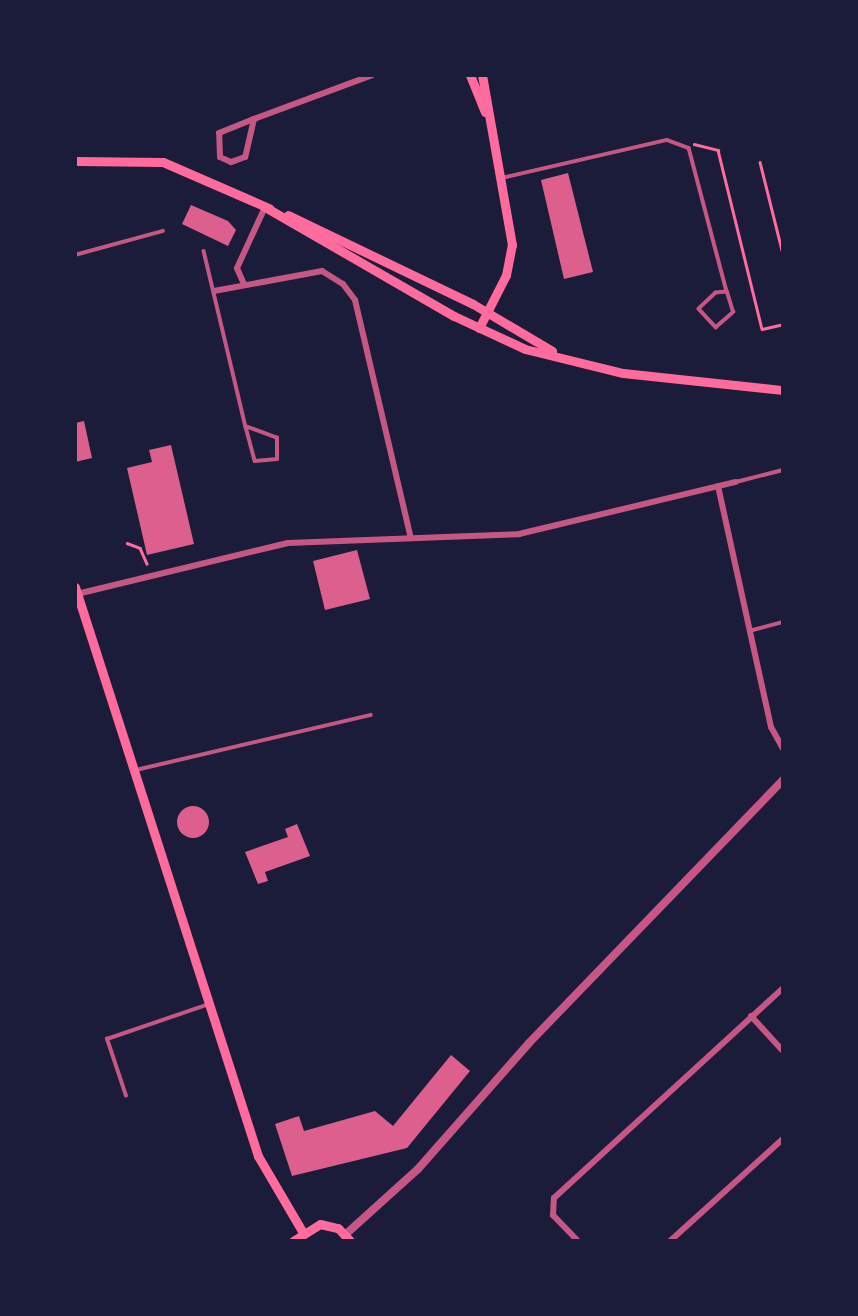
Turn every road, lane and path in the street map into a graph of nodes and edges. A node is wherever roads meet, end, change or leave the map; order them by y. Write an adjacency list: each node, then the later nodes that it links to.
1 (372, 75): 5 (street)
2 (470, 75): 4 (main road)
3 (482, 75): 4 (main road)
4 (487, 116): 9 (main road)
5 (254, 119): 5 (street)
6 (689, 148): 9 (lane); 17 (lane); 19 (path)
7 (75, 161): 10 (main road)
8 (760, 162): 13 (path)
9 (500, 178): 18 (main road)
10 (265, 207): 15 (street); 18 (main road); 20 (main road)
11 (163, 231): 14 (lane)
12 (204, 251): 16 (lane)
13 (783, 254)
14 (75, 255)
15 (244, 284): 16 (street); 27 (street)
16 (214, 292): 23 (lane)
17 (727, 292): 17 (lane)
18 (488, 312): 20 (main road); 21 (main road)
19 (783, 324)
20 (479, 328): 21 (main road)
21 (557, 354): 22 (main road)
22 (783, 390)
23 (246, 427): 23 (lane)
24 (783, 470): 25 (lane)
25 (736, 482): 26 (street)
26 (718, 486): 27 (street); 32 (street)
27 (410, 535): 30 (street)
28 (127, 543): 29 (path)
29 (147, 564)
30 (76, 590): 35 (main road)
31 (783, 622): 32 (lane)
32 (753, 630): 34 (street)
33 (371, 715): 35 (lane)
34 (783, 749)
35 (134, 770): 38 (main road)
36 (783, 780): 44 (street)
37 (783, 988): 39 (street)
38 (211, 1003): 41 (lane); 43 (main road)
39 (751, 1016): 40 (street); 46 (street)
40 (783, 1051)
41 (126, 1096)
42 (783, 1139): 47 (street)
43 (302, 1231): 44 (main road); 45 (main road)
44 (348, 1238)
45 (293, 1241)
46 (578, 1241)
47 (670, 1241)

